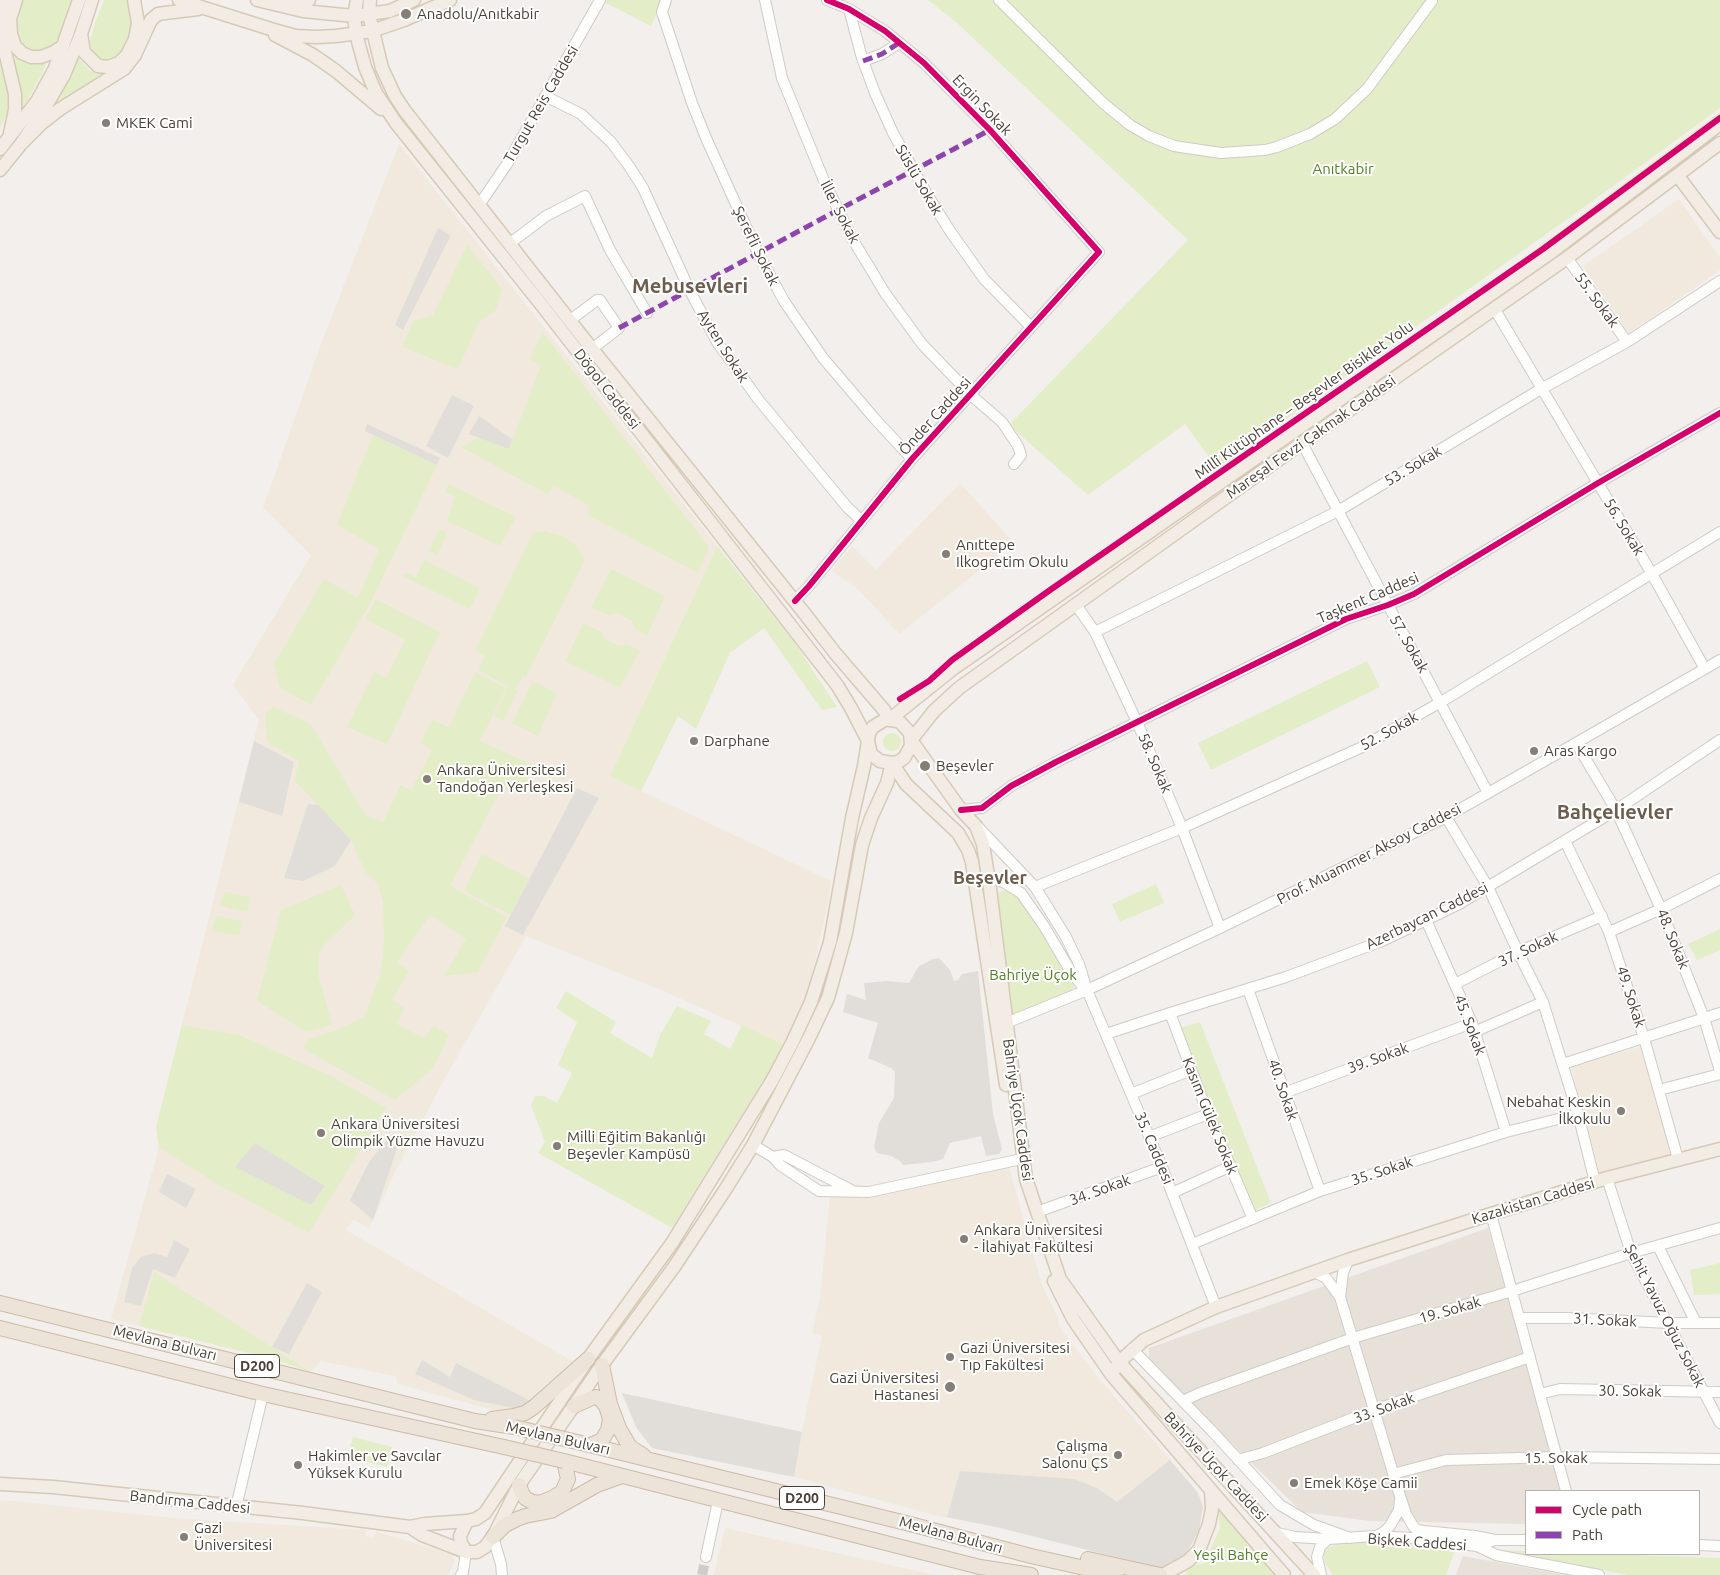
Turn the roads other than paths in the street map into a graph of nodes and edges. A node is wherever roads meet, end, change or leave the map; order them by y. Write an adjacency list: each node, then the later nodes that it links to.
1 (6, 0): 25 (main road)
2 (16, 0): 31 (main road)
3 (79, 0): 31 (main road)
4 (92, 0): 28 (main road)
5 (134, 0): 28 (main road)
6 (179, 0): 20 (main road)
7 (257, 0): 19 (main road)
8 (309, 0): 19 (main road)
9 (357, 0): 23 (main road, Dögol Caddesi)
10 (370, 0): 22 (main road, Dögol Caddesi)
11 (414, 0): 22 (main road)
12 (450, 0): 27 (main road)
13 (600, 0): 33 (street, Turgut Reis Caddesi)
14 (666, 0): 58 (street, Şerefli Sokak)
15 (766, 0): 55 (street, İller Sokak)
16 (827, 0): 21 (street, Ergin Sokak)
17 (998, 0): 18 (street)
18 (1432, 1)
19 (271, 4): 23 (main road)
20 (206, 9): 24 (main road); 38 (main road)
21 (849, 9): 30 (street, Ergin Sokak); 32 (street, Süslü Sokak)
22 (369, 15): 23 (main road); 27 (main road, Dögol Caddesi)
23 (354, 16): 29 (main road, Dögol Caddesi)
24 (249, 21): 29 (main road); 34 (main road)
25 (0, 22)
26 (0, 30): 36 (main road)
27 (372, 31): 29 (main road); 42 (main road, Dögol Caddesi)
28 (81, 34): 38 (main road)
29 (356, 34): 34 (main road, Dögol Caddesi)
30 (900, 43): 32 (street); 45 (street, Ergin Sokak)
31 (63, 46): 36 (main road)
32 (863, 61): 51 (street, Süslü Sokak)
33 (545, 96): 42 (street, Turgut Reis Caddesi); 62 (street, Ayten Sokak)
34 (396, 123): 76 (main road, Dögol Caddesi)
35 (1720, 124): 72 (main road, Mareşal Fevzi Çakmak Caddesi)
36 (9, 137): 39 (main road)
37 (1720, 143): 41 (main road, Mareşal Fevzi Çakmak Caddesi)
38 (21, 144): 40 (main road)
39 (0, 149)
40 (0, 170)
41 (1678, 176): 43 (main road); 46 (main road, Mareşal Fevzi Çakmak Caddesi)
42 (479, 206): 44 (main road, Dögol Caddesi)
43 (1720, 232)
44 (509, 244): 49 (street); 50 (main road, Dögol Caddesi)
45 (1099, 252): 51 (street, Önder Caddesi)
46 (1567, 258): 48 (main road, Mareşal Fevzi Çakmak Caddesi); 52 (street, 55. Sokak)
47 (1720, 281): 52 (street, 53. Sokak)
48 (1494, 308): 54 (street, 56. Sokak); 57 (main road, Mareşal Fevzi Çakmak Caddesi)
49 (647, 313)
50 (569, 321): 53 (main road, Dögol Caddesi); 53 (street)
51 (1031, 327): 55 (street, Önder Caddesi)
52 (1627, 342): 54 (street, 53. Sokak)
53 (592, 349): 65 (main road, Dögol Caddesi)
54 (1541, 388): 60 (street, 56. Sokak); 61 (street, 53. Sokak)
55 (970, 395): 58 (street, Önder Caddesi); 59 (street, İller Sokak)
56 (1720, 413): 60 (street, Taşkent Caddesi)
57 (1302, 443): 61 (street, 57. Sokak); 66 (main road, Mareşal Fevzi Çakmak Caddesi)
58 (912, 458): 62 (street, Önder Caddesi)
59 (1014, 464)
60 (1598, 483): 64 (street, 56. Sokak); 67 (street, Taşkent Caddesi)
61 (1338, 511): 67 (street, 57. Sokak); 68 (street, 53. Sokak)
62 (862, 521): 65 (street, Önder Caddesi)
63 (1720, 532): 64 (street, 52. Sokak)
64 (1652, 574): 70 (street, 56. Sokak); 71 (street, 52. Sokak)
65 (795, 601): 72 (main road, Dögol Caddesi)
66 (1076, 605): 68 (street, 58. Sokak); 74 (main road, Mareşal Fevzi Çakmak Caddesi)
67 (1388, 605): 71 (street, 57. Sokak); 73 (street, Taşkent Caddesi)
68 (1095, 632): 73 (street, 58. Sokak)
69 (1720, 660): 70 (street, Prof. Muammer Aksoy Caddesi)
70 (1706, 669): 77 (street, Prof. Muammer Aksoy Caddesi)
71 (1441, 702): 79 (street, 57. Sokak); 84 (street, 52. Sokak)
72 (889, 720): 74 (main road); 76 (main road)
73 (1138, 722): 80 (street, Taşkent Caddesi); 84 (street, 58. Sokak)
74 (911, 740): 78 (main road); 80 (main road)
75 (1720, 740): 81 (street, Azerbaycan Caddesi)
76 (868, 741): 78 (main road); 152 (main road)
77 (1576, 744): 79 (street, Prof. Muammer Aksoy Caddesi); 81 (street, 48. Sokak)
78 (892, 763): 87 (main road); 118 (main road)
79 (1488, 792): 82 (street, Prof. Muammer Aksoy Caddesi)
80 (962, 810): 83 (main road)
81 (1616, 810): 85 (street, Azerbaycan Caddesi); 91 (street, 48. Sokak)
82 (1446, 817): 90 (street, Şehit Yavuz Oğuz Sokak); 94 (street, Prof. Muammer Aksoy Caddesi)
83 (976, 826): 86 (main road); 89 (street)
84 (1182, 828): 89 (street, 52. Sokak); 94 (street, 58. Sokak)
85 (1564, 841): 90 (street, Azerbaycan Caddesi); 92 (street, 49. Sokak)
86 (988, 876): 87 (main road); 99 (street); 104 (main road, Bahriye Üçok Caddesi)
87 (974, 879): 121 (main road, Bahriye Üçok Caddesi)
88 (1720, 879): 91 (street)
89 (1035, 887): 99 (street)
90 (1488, 887): 93 (street, Azerbaycan Caddesi); 96 (street, Şehit Yavuz Oğuz Sokak)
91 (1661, 909): 95 (street); 103 (street, 48. Sokak)
92 (1602, 916): 95 (street, 49. Sokak); 96 (street, 37. Sokak)
93 (1426, 920): 97 (street, 45. Sokak); 98 (street, Azerbaycan Caddesi)
94 (1220, 928): 99 (street, Prof. Muammer Aksoy Caddesi)
95 (1609, 932): 107 (street, 49. Sokak)
96 (1518, 952): 97 (street, 37. Sokak); 100 (street, Şehit Yavuz Oğuz Sokak)
97 (1455, 984): 105 (street, 45. Sokak)
98 (1248, 989): 101 (street, Azerbaycan Caddesi); 112 (street, 40. Sokak)
99 (1087, 990): 104 (street, Prof. Muammer Aksoy Caddesi); 106 (street, 35. Caddesi)
100 (1543, 1002): 105 (street, 39. Sokak); 108 (street, Şehit Yavuz Oğuz Sokak)
101 (1170, 1012): 106 (street, Azerbaycan Caddesi); 109 (street, Kasım Gülek Sokak)
102 (1720, 1013): 103 (street)
103 (1704, 1018): 107 (street); 110 (street, 48. Sokak)
104 (1006, 1023): 131 (main road, Bahriye Üçok Caddesi)
105 (1474, 1028): 112 (street, 39. Sokak); 116 (street, 45. Sokak)
106 (1106, 1034): 113 (street, 35. Caddesi)
107 (1644, 1038): 108 (street); 111 (street, 49. Sokak)
108 (1563, 1064): 115 (street, Şehit Yavuz Oğuz Sokak)
109 (1191, 1070): 113 (street); 114 (street, Kasım Gülek Sokak)
110 (1720, 1072): 111 (street)
111 (1659, 1090): 122 (street, 49. Sokak)
112 (1284, 1093): 128 (street, 40. Sokak)
113 (1131, 1094): 117 (street, 35. Caddesi)
114 (1208, 1114): 117 (street); 123 (street, Kasım Gülek Sokak)
115 (1578, 1114): 116 (street, 35. Sokak); 126 (street, Şehit Yavuz Oğuz Sokak)
116 (1506, 1132): 128 (street, 35. Sokak)
117 (1149, 1137): 124 (street, 35. Caddesi)
118 (753, 1145): 120 (street); 154 (main road)
119 (1720, 1149): 122 (main road, Kazakistan Caddesi)
120 (773, 1157): 125 (street); 127 (street)
121 (1017, 1160): 129 (street); 155 (main road, Bahriye Üçok Caddesi)
122 (1678, 1160): 126 (main road, Kazakistan Caddesi)
123 (1230, 1166): 130 (street); 133 (street, Kasım Gülek Sokak)
124 (1162, 1167): 130 (street, 35. Caddesi); 131 (street, 34. Sokak)
125 (823, 1175): 127 (street); 129 (street)
126 (1601, 1180): 132 (main road, Kazakistan Caddesi); 137 (street, Şehit Yavuz Oğuz Sokak)
127 (819, 1190): 129 (street)
128 (1320, 1191): 133 (street, 35. Sokak)
129 (854, 1192)
130 (1172, 1193): 135 (street, 35. Caddesi)
131 (1037, 1212): 153 (main road, Bahriye Üçok Caddesi)
132 (1491, 1214): 138 (main road, Kazakistan Caddesi); 140 (street)
133 (1253, 1219): 135 (street, 35. Sokak)
134 (1720, 1228): 136 (street, 19. Sokak)
135 (1192, 1244): 143 (street, 35. Caddesi)
136 (1658, 1246): 137 (street, 19. Sokak); 145 (street)
137 (1631, 1253): 140 (street, 19. Sokak); 147 (street, Şehit Yavuz Oğuz Sokak)
138 (1348, 1260): 139 (main road, Kazakistan Caddesi); 141 (street)
139 (1316, 1272): 141 (street); 143 (main road, Kazakistan Caddesi)
140 (1512, 1291): 144 (street); 149 (street, 19. Sokak)
141 (1340, 1297): 149 (street)
142 (0, 1303): 163 (highway, Mevlana Bulvarı / D200)
143 (1216, 1308): 150 (main road, Kazakistan Caddesi)
144 (1520, 1318): 147 (street, 31. Sokak); 151 (street)
145 (1696, 1323): 146 (street, 31. Sokak); 147 (street, 31. Sokak)
146 (1720, 1323)
147 (1669, 1324): 156 (street, Şehit Yavuz Oğuz Sokak)
148 (0, 1328): 158 (highway, Mevlana Bulvarı / D200)
149 (1353, 1338): 160 (street, 19. Sokak); 162 (street)
150 (1132, 1350): 153 (main road, Kazakistan Caddesi); 160 (street)
151 (1530, 1357): 159 (street); 162 (street, 33. Sokak)
152 (588, 1359): 163 (highway); 180 (main road)
153 (1119, 1362): 155 (main road, Kazakistan Caddesi); 182 (main road, Bahriye Üçok Caddesi)
154 (602, 1365): 161 (main road); 168 (highway)
155 (1111, 1374): 175 (main road, Bahriye Üçok Caddesi)
156 (1704, 1392): 157 (street, 30. Sokak); 159 (street, 30. Sokak); 164 (street, Şehit Yavuz Oğuz Sokak)
157 (1720, 1392)
158 (263, 1394): 170 (highway, Mevlana Bulvarı / D200, bridge); 179 (street)
159 (1540, 1394): 166 (street)
160 (1183, 1401): 169 (street)
161 (574, 1406): 165 (highway); 174 (main road)
162 (1374, 1410): 169 (street, 33. Sokak); 171 (street)
163 (475, 1421): 165 (highway, Mevlana Bulvarı / D200, bridge)
164 (1720, 1423)
165 (591, 1446): 168 (highway, Mevlana Bulvarı / D200)
166 (1557, 1457): 167 (street, 15. Sokak); 171 (street, 15. Sokak); 176 (street)
167 (1720, 1459)
168 (651, 1460): 195 (highway, Mevlana Bulvarı / D200)
169 (1238, 1460): 185 (street)
170 (564, 1461): 172 (highway, Mevlana Bulvarı / D200); 174 (highway)
171 (1394, 1474): 177 (street)
172 (622, 1476): 178 (highway, Mevlana Bulvarı / D200); 184 (highway)
173 (0, 1484): 179 (main road, Bandırma Caddesi)
174 (519, 1485): 184 (main road)
175 (1211, 1490): 189 (main road, Bahriye Üçok Caddesi); 202 (main road)
176 (1566, 1490)
177 (1400, 1496): 183 (street); 187 (street)
178 (718, 1501): 194 (street); 196 (highway, Mevlana Bulvarı / D200)
179 (236, 1507): 181 (main road, Bandırma Caddesi)
180 (467, 1521): 181 (main road, Bandırma Caddesi); 193 (main road)
181 (410, 1527): 193 (main road, Bandırma Caddesi)
182 (1277, 1533): 186 (street, Bişkek Caddesi); 189 (main road); 204 (main road, Bahriye Üçok Caddesi)
183 (1375, 1536): 185 (street, Bişkek Caddesi); 191 (street, Bişkek Caddesi)
184 (493, 1537): 193 (main road); 198 (street)
185 (1350, 1538): 186 (street, Bişkek Caddesi)
186 (1328, 1539): 205 (street)
187 (1494, 1540): 188 (street, Bişkek Caddesi); 191 (street, Bişkek Caddesi)
188 (1525, 1540)
189 (1258, 1544): 203 (main road, Bahriye Üçok Caddesi)
190 (1700, 1545): 192 (street)
191 (1477, 1546): 206 (street)
192 (1720, 1546)
193 (466, 1552): 197 (street)
194 (706, 1556)
195 (1031, 1556): 201 (highway, Mevlana Bulvarı / D200); 202 (highway)
196 (980, 1567): 199 (highway, D200); 200 (highway, Mevlana Bulvarı)
197 (461, 1575)
198 (502, 1575)
199 (1000, 1575)
200 (1031, 1575)
201 (1116, 1575)
202 (1162, 1575)
203 (1284, 1575)
204 (1314, 1575)
205 (1321, 1575)
206 (1599, 1575)

